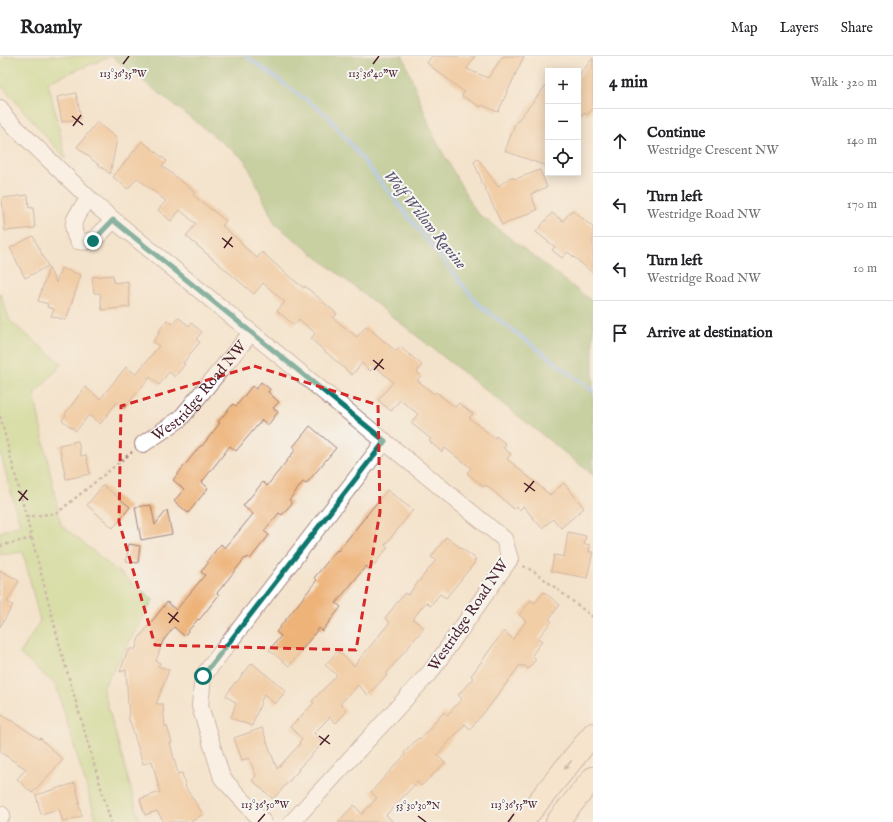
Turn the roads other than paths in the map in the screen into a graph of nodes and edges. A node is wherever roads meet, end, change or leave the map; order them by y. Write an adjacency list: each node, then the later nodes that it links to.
1 (2, 116): 2 (street, Westridge Road NW)
2 (89, 199): 3 (street, Westridge Road NW); 3 (street)
3 (113, 220): 4 (street, Westridge Road NW)
4 (250, 333): 5 (street, Westridge Road NW); 6 (street, Westridge Road NW)
5 (385, 441): 9 (street); 10 (street, Westridge Road NW)
6 (143, 444)
7 (593, 734): 11 (main road, one-way to 11)
8 (593, 778): 12 (main road)
9 (263, 822)
10 (292, 822)
11 (522, 822)
12 (557, 822)

